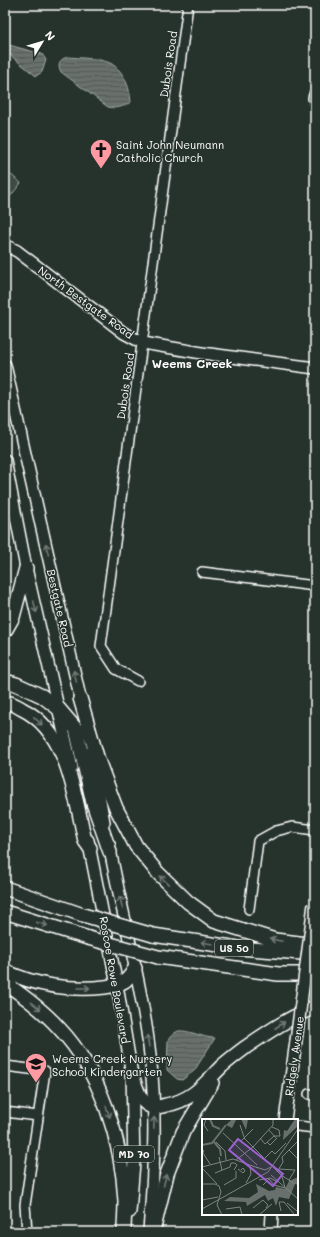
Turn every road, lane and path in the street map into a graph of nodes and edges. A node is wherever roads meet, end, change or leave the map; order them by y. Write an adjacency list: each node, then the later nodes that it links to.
1 (188, 5): 5 (street, Dubois Road)
2 (315, 92): 3 (street)
3 (315, 104)
4 (5, 245): 5 (main road, North Bestgate Road)
5 (143, 343): 7 (main road, North Bestgate Road); 14 (street, Dubois Road)
6 (5, 365): 15 (main road, Bestgate Road / MD 70, one-way to 6)
7 (315, 368)
8 (5, 460): 9 (main road, MD 70)
9 (26, 568): 12 (highway); 17 (main road, MD 70, one-way to 17)
10 (202, 572): 11 (street)
11 (315, 586)
12 (5, 631)
13 (5, 681): 17 (highway)
14 (138, 681)
15 (80, 698): 20 (main road, Bestgate Road / MD 70); 25 (highway, one-way to 15)
16 (5, 702): 19 (highway, one-way to 19)
17 (59, 709): 19 (main road, MD 70); 20 (highway)
18 (315, 830): 23 (street)
19 (90, 848): 31 (main road, Roscoe Rowe Boulevard / MD 70)
20 (110, 852): 27 (main road, Roscoe Rowe Boulevard / MD 70, one-way to 20)
21 (5, 888): 26 (highway, US 50, one-way to 21, bridge)
22 (314, 900): 39 (main road, Ridgely Avenue, bridge)
23 (249, 909)
24 (5, 912): 29 (highway, US 50, one-way to 29, bridge)
25 (315, 946)
26 (315, 954)
27 (135, 968): 31 (highway); 36 (main road, Roscoe Rowe Boulevard / MD 70, one-way to 27)
28 (5, 971): 31 (highway, one-way to 31)
29 (315, 974)
30 (5, 982): 44 (highway, one-way to 44)
31 (117, 985): 35 (main road, Roscoe Rowe Boulevard / MD 70)
32 (315, 1007): 33 (highway, one-way to 32)
33 (224, 1065): 36 (highway); 47 (highway, one-way to 33)
34 (5, 1066): 38 (street)
35 (132, 1075): 36 (highway); 45 (main road, Roscoe Rowe Boulevard / MD 70)
36 (154, 1107): 46 (main road, Roscoe Rowe Boulevard / MD 70, one-way to 36)
37 (5, 1112): 38 (street)
38 (38, 1116): 43 (street)
39 (285, 1119)
40 (298, 1126): 41 (street)
41 (315, 1128)
42 (272, 1215): 48 (main road)
43 (27, 1232)
44 (124, 1232)
45 (128, 1232)
46 (149, 1232)
47 (154, 1232)
48 (271, 1232)

